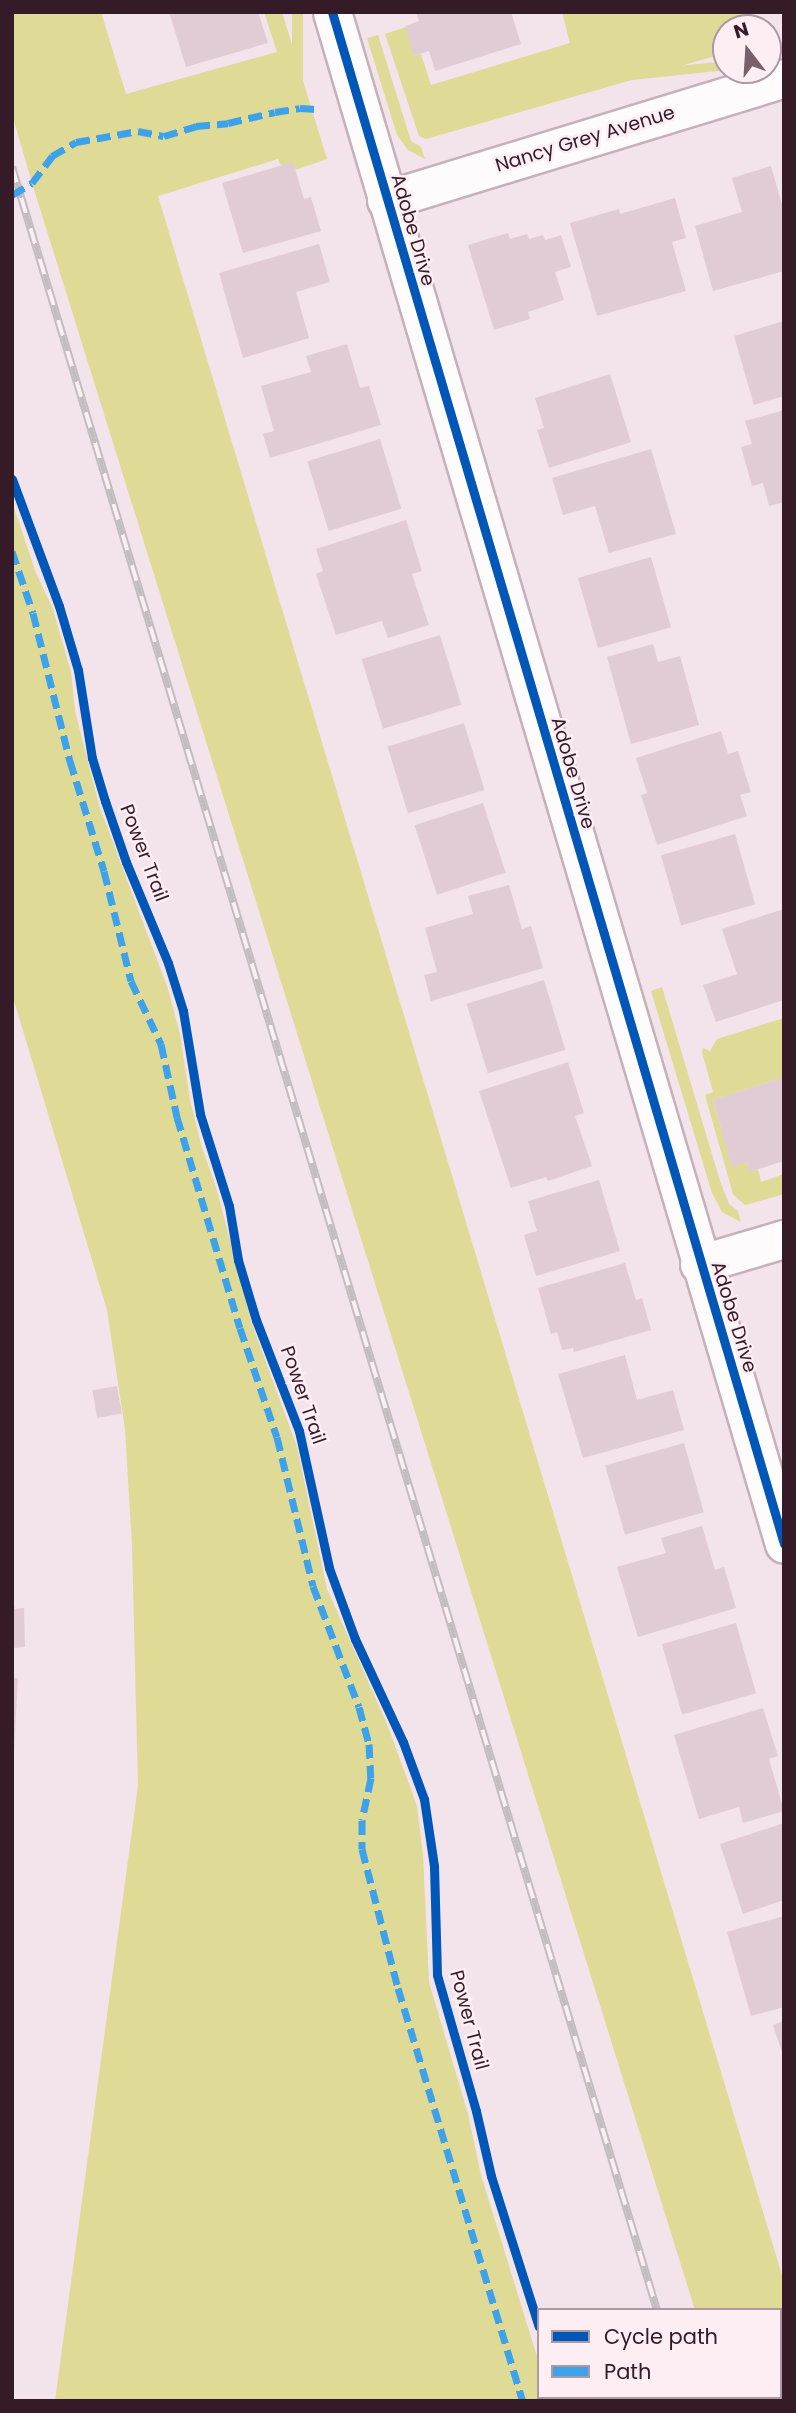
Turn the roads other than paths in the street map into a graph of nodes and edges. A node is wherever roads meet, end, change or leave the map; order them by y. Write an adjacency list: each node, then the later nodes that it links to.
1 (332, 12): 3 (street, Adobe Drive)
2 (784, 78): 3 (street, Nancy Grey Avenue)
3 (386, 200): 5 (street, Adobe Drive)
4 (784, 1239): 5 (street)
5 (699, 1264): 6 (street, Adobe Drive)
6 (784, 1544)

